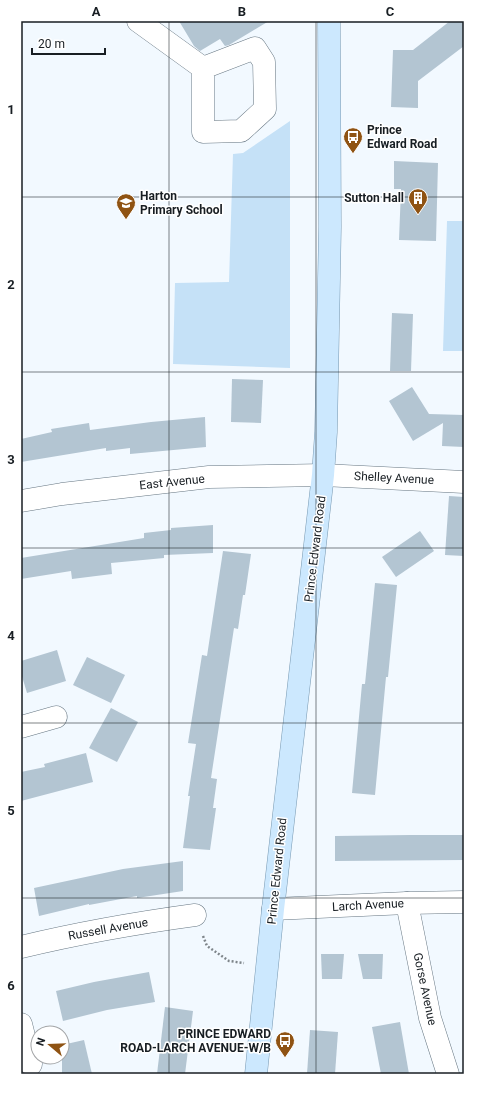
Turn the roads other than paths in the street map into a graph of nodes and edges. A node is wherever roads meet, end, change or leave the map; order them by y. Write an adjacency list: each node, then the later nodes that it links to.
1 (138, 21): 3 (street)
2 (331, 22): 4 (main road, Prince Edward Road)
3 (203, 68)
4 (323, 475): 5 (street, Shelley Avenue); 6 (street, East Avenue); 11 (main road, Prince Edward Road)
5 (464, 482)
6 (21, 501)
7 (56, 717): 8 (street)
8 (21, 727)
9 (464, 902): 10 (street, Larch Avenue)
10 (407, 903): 11 (street, Larch Avenue); 17 (street, Gorse Avenue)
11 (273, 909): 16 (main road, Prince Edward Road)
12 (195, 914): 13 (street, Russell Avenue)
13 (21, 947)
14 (21, 1024): 15 (street)
15 (30, 1060)
16 (256, 1074)
17 (448, 1074)

